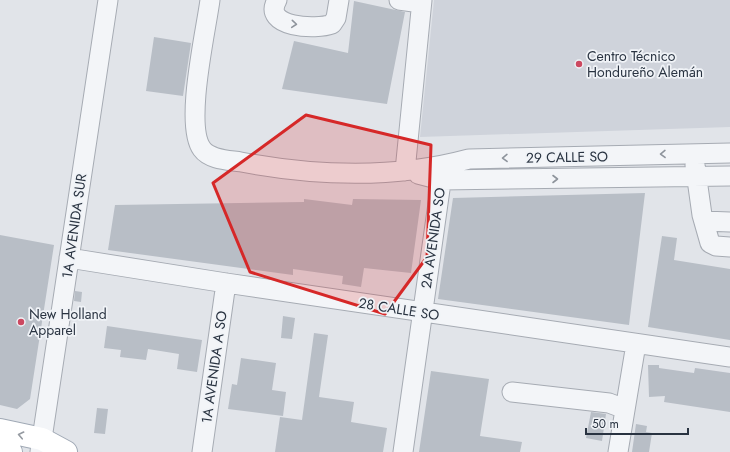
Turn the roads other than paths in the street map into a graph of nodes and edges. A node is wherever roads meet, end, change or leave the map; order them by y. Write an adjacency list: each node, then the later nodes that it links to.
1 (108, 0): 18 (street, 1A AVENIDA SUR)
2 (210, 0): 10 (street, 29 CALLE SO)
3 (277, 0): 4 (street, one-way to 4)
4 (339, 0)
5 (399, 0): 6 (street)
6 (422, 2): 10 (street)
7 (730, 153): 8 (street, 29 CALLE SO)
8 (694, 154): 9 (street, 29 CALLE SO, one-way to 9); 13 (street)
9 (639, 155): 11 (street, 29 CALLE SO, one-way to 11); 14 (street)
10 (405, 171): 11 (street, 29 CALLE SO)
11 (442, 173): 14 (street, 29 CALLE SO, one-way to 14); 20 (street, 2A AVENIDA SO)
12 (730, 176): 13 (street, 29 CALLE SO)
13 (696, 177): 14 (street, 29 CALLE SO); 15 (street)
14 (640, 178)
15 (704, 221): 16 (street); 17 (street)
16 (730, 222)
17 (730, 247)
18 (69, 258): 19 (street, 28 CALLE SO); 26 (street, 1A AVENIDA SUR)
19 (226, 283): 20 (street, 28 CALLE SO); 30 (street, 1A AVENIDA A SO)
20 (423, 313): 21 (street, 28 CALLE SO); 31 (street, 2A AVENIDA SO)
21 (636, 344): 22 (street, 28 CALLE SO); 24 (street)
22 (730, 357)
23 (512, 392): 24 (street)
24 (625, 409): 32 (street)
25 (0, 430): 26 (main road, one-way to 25)
26 (41, 446): 29 (main road)
27 (0, 450): 28 (main road)
28 (11, 452)
29 (66, 452)
30 (202, 452)
31 (403, 452)
32 (618, 452)

